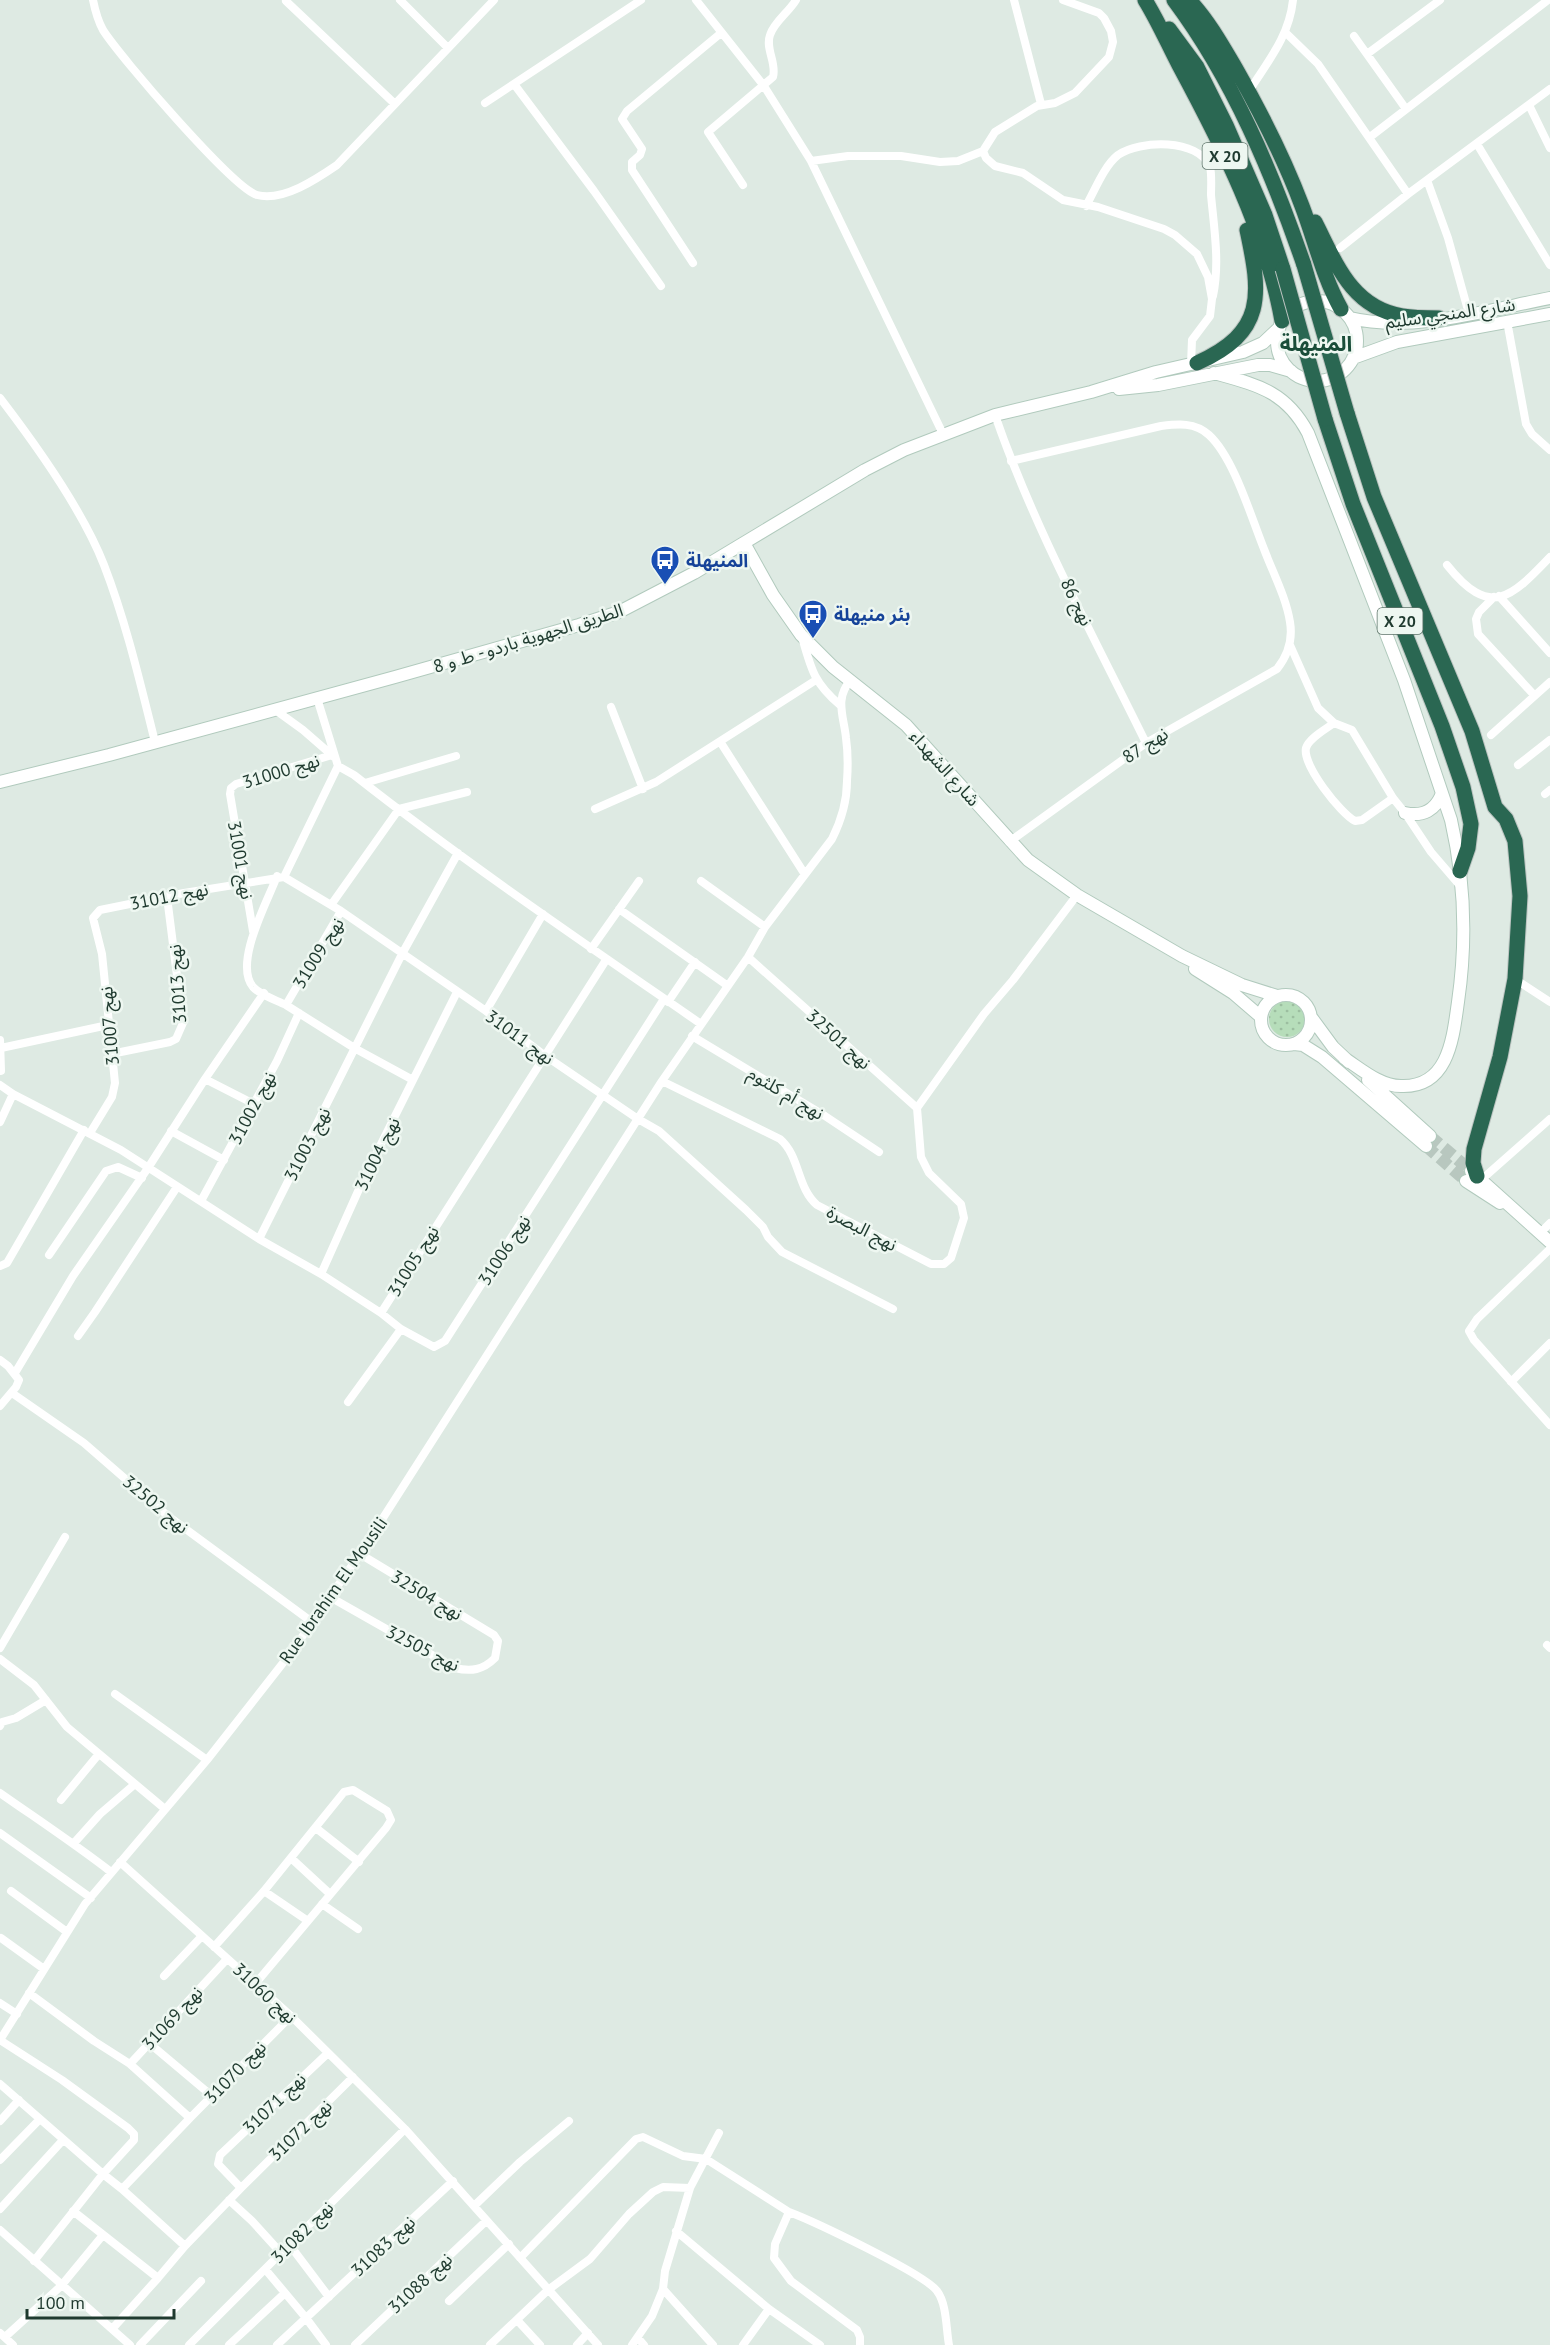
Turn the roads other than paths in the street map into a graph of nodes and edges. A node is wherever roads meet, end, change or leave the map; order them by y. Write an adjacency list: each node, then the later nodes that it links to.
1 (93, 0): 26 (street)
2 (399, 0): 19 (street)
3 (494, 0): 19 (street)
4 (640, 0): 21 (street)
5 (696, 0): 16 (street)
6 (796, 0): 22 (street)
7 (1014, 0): 27 (street)
8 (1063, 0): 27 (street)
9 (1146, 0): 35 (highway, X 20); 99 (highway, X 20, bridge)
10 (1174, 0): 121 (highway, X 20, bridge)
11 (1189, 0): 24 (highway, X 20)
12 (1293, 0): 17 (street)
13 (1440, 0): 20 (street)
14 (1549, 0): 29 (street)
15 (286, 1): 26 (street)
16 (721, 33): 22 (street); 42 (street)
17 (1286, 33): 24 (street); 30 (street)
18 (1354, 36): 20 (street)
19 (448, 48): 26 (street)
20 (1367, 54): 29 (street)
21 (513, 84): 25 (street); 44 (street)
22 (764, 86): 36 (street); 38 (street)
23 (1550, 89): 28 (street)
24 (1249, 91): 34 (highway, X 20)
25 (485, 103)
26 (395, 104)
27 (1041, 104): 33 (street)
28 (1528, 105): 31 (street); 32 (street)
29 (1406, 109): 30 (street)
30 (1370, 137): 39 (street)
31 (1477, 144): 37 (street); 43 (street)
32 (1550, 148)
33 (983, 151): 36 (street); 40 (street)
34 (1282, 158): 47 (highway, X 20); 50 (highway)
35 (1227, 160): 52 (highway, X 20); 54 (highway)
36 (811, 161): 60 (street)
37 (1427, 180): 39 (street); 48 (street)
38 (743, 185)
39 (1408, 194): 41 (street)
40 (1086, 206): 46 (street); 46 (street)
41 (1340, 248)
42 (693, 263)
43 (1550, 265)
44 (661, 286)
45 (1550, 298): 48 (street, شارع المنجي سليم)
46 (1212, 299): 54 (street)
47 (1345, 314): 50 (street, شارع المنجي سليم); 52 (street); 53 (street)
48 (1469, 314): 50 (street, شارع المنجي سليم)
49 (1550, 314): 51 (street, شارع المنجي سليم)
50 (1439, 318)
51 (1506, 321): 53 (street, شارع المنجي سليم); 61 (street)
52 (1281, 325): 54 (street, الطريق الجهوية باردو - ط و 8); 55 (street)
53 (1353, 358): 55 (street)
54 (1194, 363): 57 (street, الطريق الجهوية باردو - ط و 8)
55 (1293, 372): 56 (street, الطريق الجهوية باردو - ط و 8)
56 (1215, 373): 57 (street, الطريق الجهوية باردو - ط و 8); 92 (street, X 20)
57 (1091, 392): 59 (street, الطريق الجهوية باردو - ط و 8)
58 (0, 398): 81 (street)
59 (995, 415): 60 (street, الطريق الجهوية باردو - ط و 8); 62 (street, نهج 86)
60 (943, 434): 63 (street, الطريق الجهوية باردو - ط و 8)
61 (1550, 450)
62 (1011, 461): 68 (street); 82 (street, نهج 86)
63 (744, 543): 67 (street, شارع الشهداء); 74 (street, الطريق الجهوية باردو - ط و 8)
64 (1550, 557): 66 (street)
65 (1447, 565): 66 (street)
66 (1497, 597): 69 (street); 73 (street)
67 (801, 635): 70 (street); 71 (street, شارع الشهداء)
68 (1290, 645): 78 (street); 82 (street, نهج 87)
69 (1550, 653)
70 (816, 680): 75 (street); 83 (street)
71 (850, 680): 75 (street); 97 (street, شارع الشهداء)
72 (1550, 682): 73 (street)
73 (1534, 695): 79 (street)
74 (317, 698): 77 (street, الطريق الجهوية باردو - ط و 8); 85 (street)
75 (840, 705): 100 (street, Rue Ibrahim El Mousili)
76 (610, 707): 90 (street)
77 (274, 709): 81 (street, الطريق الجهوية باردو - ط و 8); 85 (street)
78 (1334, 723): 93 (street); 93 (street)
79 (1491, 735)
80 (1550, 740): 86 (street)
81 (155, 742): 87 (street, الطريق الجهوية باردو - ط و 8)
82 (1146, 742): 97 (street, نهج 87)
83 (721, 743): 90 (street); 100 (street)
84 (456, 756): 88 (street)
85 (336, 761): 88 (street); 89 (street, نهج 31000); 101 (street)
86 (1518, 765)
87 (0, 782)
88 (364, 783): 94 (street)
89 (231, 788): 104 (street, نهج 31001)
90 (643, 789): 95 (street)
91 (467, 792): 94 (street)
92 (1442, 793): 96 (street); 99 (street, X 20)
93 (1393, 798): 96 (street)
94 (399, 809): 98 (street); 108 (street)
95 (595, 809)
96 (1405, 813): 105 (street)
97 (1010, 842): 106 (street, شارع الشهداء)
98 (458, 853): 112 (street); 116 (street, نهج 31003)
99 (1460, 871): 105 (street, X 20)
100 (804, 873): 113 (street, Rue Ibrahim El Mousili)
101 (280, 877): 104 (street, نهج 31012); 108 (street); 114 (street)
102 (639, 881): 109 (street)
103 (701, 881): 113 (street)
104 (244, 882): 107 (street, نهج 31012); 114 (street, نهج 31001)
105 (1462, 889): 142 (street, X 20)
106 (1077, 895): 117 (street, شارع الشهداء); 151 (street)
107 (167, 897): 111 (street, نهج 31012); 140 (street, نهج 31013)
108 (331, 905): 110 (street)
109 (619, 909): 115 (street); 120 (street)
110 (341, 911): 116 (street, نهج 31009); 128 (street, نهج 31009)
111 (95, 914): 134 (street, نهج 31007)
112 (543, 914): 115 (street); 129 (street)
113 (765, 927): 118 (street, Rue Ibrahim El Mousili)
114 (254, 931): 124 (street, نهج 31009)
115 (591, 949): 119 (street)
116 (402, 954): 123 (street, نهج 31011); 139 (street, نهج 31003)
117 (1182, 956): 125 (street); 131 (street)
118 (748, 957): 122 (street, Rue Ibrahim El Mousili); 151 (street, نهج 32501)
119 (606, 960): 126 (street); 141 (street, نهج 31005)
120 (695, 962): 122 (street); 126 (street)
121 (1515, 979): 127 (street); 160 (highway)
122 (728, 986): 133 (street, Rue Ibrahim El Mousili)
123 (457, 992): 129 (street, نهج 31011); 145 (street, نهج 31004)
124 (264, 993): 128 (street, نهج 31009); 144 (street)
125 (1277, 996): 131 (street); 132 (street)
126 (666, 1000): 133 (street); 149 (street)
127 (1550, 1002)
128 (286, 1005): 130 (street)
129 (486, 1011): 141 (street, نهج 31011)
130 (299, 1013): 139 (street); 150 (street, نهج 31002)
131 (1261, 1017): 137 (street)
132 (1311, 1017): 137 (street); 142 (street)
133 (701, 1024): 135 (street, Rue Ibrahim El Mousili)
134 (108, 1025): 138 (street); 140 (street, نهج 31007)
135 (692, 1036): 146 (street, Rue Ibrahim El Mousili); 157 (street, نهج أم كلثوم)
136 (0, 1040): 138 (street)
137 (1294, 1044): 142 (street)
138 (1, 1048): 143 (street)
139 (356, 1049): 145 (street); 166 (street, نهج 31003)
140 (111, 1054): 156 (street, نهج 31007)
141 (544, 1055): 149 (street, نهج 31011); 173 (street, نهج 31005)
142 (1344, 1058)
143 (1, 1071)
144 (205, 1079): 150 (street); 155 (street)
145 (413, 1080): 171 (street, نهج 31004)
146 (663, 1081): 151 (street, نهج البصرة); 152 (street, Rue Ibrahim El Mousili)
147 (0, 1085): 148 (street)
148 (13, 1094): 154 (street); 156 (street)
149 (602, 1094): 152 (street, نهج 31011); 174 (street, نهج 31006)
150 (254, 1104): 158 (street, نهج 31002)
151 (917, 1108)
152 (638, 1119): 172 (street, نهج 31011); 185 (street, Rue Ibrahim El Mousili)
153 (1550, 1119): 160 (street)
154 (0, 1122)
155 (171, 1131): 158 (street); 159 (street)
156 (87, 1132): 159 (street); 170 (street, نهج 31007)
157 (879, 1152)
158 (224, 1160): 163 (street, نهج 31002)
159 (148, 1168): 161 (street); 162 (street)
160 (1473, 1177): 165 (street)
161 (142, 1178): 169 (street); 178 (street)
162 (177, 1187): 163 (street); 175 (street)
163 (201, 1201): 166 (street)
164 (1550, 1223): 165 (street)
165 (1540, 1233): 167 (street)
166 (260, 1239): 171 (street, نهج 31005)
167 (1550, 1242)
168 (1550, 1249): 179 (street)
169 (49, 1255)
170 (0, 1266)
171 (321, 1274): 173 (street, نهج 31005)
172 (893, 1310)
173 (381, 1313): 174 (street, نهج 31006)
174 (402, 1329): 181 (street)
175 (78, 1336)
176 (1550, 1343): 179 (street)
177 (0, 1360): 178 (street)
178 (15, 1373): 180 (street)
179 (1511, 1382): 183 (street)
180 (12, 1393): 182 (street); 187 (street, نهج 32502)
181 (348, 1402)
182 (0, 1406)
183 (1550, 1424)
184 (65, 1537): 189 (street)
185 (360, 1554): 186 (street, Rue Ibrahim El Mousili); 188 (street, نهج 32504)
186 (330, 1598): 187 (street, Rue Ibrahim El Mousili); 188 (street, نهج 32505)
187 (312, 1622): 195 (street, Rue Ibrahim El Mousili)
188 (494, 1635)
189 (0, 1648)
190 (0, 1659): 192 (street)
191 (115, 1694): 195 (street)
192 (46, 1700): 193 (street); 194 (street)
193 (1, 1722)
194 (98, 1755): 196 (street); 198 (street)
195 (207, 1760): 199 (street, Rue Ibrahim El Mousili)
196 (135, 1784): 199 (street); 202 (street)
197 (0, 1793): 202 (street)
198 (61, 1800)
199 (165, 1809): 204 (street, Rue Ibrahim El Mousili)
200 (316, 1828): 203 (street); 205 (street); 205 (street)
201 (0, 1833): 210 (street)
202 (74, 1843): 206 (street)
203 (291, 1858): 208 (street); 209 (street)
204 (120, 1862): 206 (street, Rue Ibrahim El Mousili); 215 (street, نهج 31060)
205 (359, 1862): 209 (street)
206 (111, 1872): 210 (street, Rue Ibrahim El Mousili)
207 (11, 1891): 214 (street)
208 (264, 1891): 212 (street); 217 (street)
209 (330, 1894): 211 (street)
210 (91, 1898): 214 (street, Rue Ibrahim El Mousili)
211 (322, 1904): 212 (street); 213 (street)
212 (308, 1921): 221 (street)
213 (358, 1929)
214 (67, 1932): 219 (street, Rue Ibrahim El Mousili)
215 (202, 1936): 217 (street, نهج 31060); 220 (street)
216 (1, 1938): 219 (street)
217 (214, 1947): 218 (street, نهج 31060)
218 (227, 1959): 221 (street, نهج 31060); 227 (street, نهج 31069)
219 (44, 1969): 222 (street, Rue Ibrahim El Mousili)
220 (164, 1976)
221 (256, 1983): 225 (street, نهج 31060)
222 (29, 1993): 224 (street, Rue Ibrahim El Mousili); 229 (street, نهج 31070)
223 (0, 2002): 224 (street)
224 (17, 2014): 226 (street, Rue Ibrahim El Mousili)
225 (291, 2016): 228 (street, نهج 31060); 232 (street, نهج 31070)
226 (0, 2040): 243 (street)
227 (149, 2043): 229 (street, نهج 31069); 232 (street)
228 (328, 2052): 230 (street, نهج 31060); 245 (street, نهج 31071)
229 (130, 2064): 234 (street, نهج 31070)
230 (353, 2077): 238 (street, نهج 31060); 245 (street, نهج 31072)
231 (0, 2084): 233 (street)
232 (212, 2096): 234 (street, نهج 31070)
233 (18, 2100): 235 (street); 236 (street)
234 (190, 2118): 247 (street)
235 (40, 2119): 240 (street); 242 (street)
236 (0, 2121)
237 (569, 2121): 249 (street)
238 (405, 2129): 244 (street, نهج 31060); 257 (street, نهج 31082)
239 (719, 2133): 241 (street)
240 (63, 2140): 243 (street); 250 (street)
241 (706, 2159): 246 (street); 252 (street); 261 (street)
242 (0, 2160)
243 (103, 2174): 247 (street); 251 (street)
244 (453, 2181): 249 (street); 270 (street, نهج 31083)
245 (244, 2185): 248 (street, نهج 31072)
246 (690, 2188): 255 (street); 268 (street)
247 (122, 2189): 259 (street)
248 (229, 2200): 259 (street, نهج 31072); 260 (street)
249 (474, 2206): 253 (street)
250 (0, 2209)
251 (73, 2211): 256 (street); 262 (street)
252 (789, 2212): 294 (street); 295 (street)
253 (486, 2221): 258 (street); 287 (street, نهج 31088)
254 (0, 2230): 262 (street)
255 (676, 2231): 267 (street); 272 (street)
256 (103, 2235): 264 (street); 266 (street)
257 (289, 2244): 260 (street, نهج 31082); 270 (street)
258 (509, 2244): 261 (street); 271 (street)
259 (185, 2246): 264 (street, نهج 31072)
260 (280, 2253): 263 (street, نهج 31082)
261 (520, 2258): 268 (street)
262 (34, 2261): 266 (street)
263 (265, 2269): 269 (street, نهج 31082); 283 (street)
264 (158, 2278): 275 (street, نهج 31072)
265 (201, 2281): 282 (street)
266 (61, 2286): 275 (street); 277 (street)
267 (663, 2289): 279 (street); 292 (street)
268 (548, 2290): 274 (street); 276 (street)
269 (285, 2293): 273 (street, نهج 31082); 284 (street)
270 (328, 2297): 273 (street, نهج 31083)
271 (449, 2301)
272 (769, 2309): 280 (street); 293 (street)
273 (306, 2318): 285 (street); 286 (street, نهج 31082)
274 (518, 2321): 288 (street); 289 (street)
275 (113, 2328): 278 (street)
276 (588, 2333): 290 (street); 291 (street)
277 (2, 2335): 281 (street)
278 (124, 2343)
279 (638, 2343)
280 (745, 2344)
281 (13, 2345)
282 (140, 2345)
283 (189, 2345)
284 (229, 2345)
285 (277, 2345)
286 (326, 2345)
287 (355, 2345)
288 (491, 2345)
289 (540, 2345)
290 (577, 2345)
291 (598, 2345)
292 (713, 2345)
293 (820, 2345)
294 (860, 2345)
295 (949, 2345)

